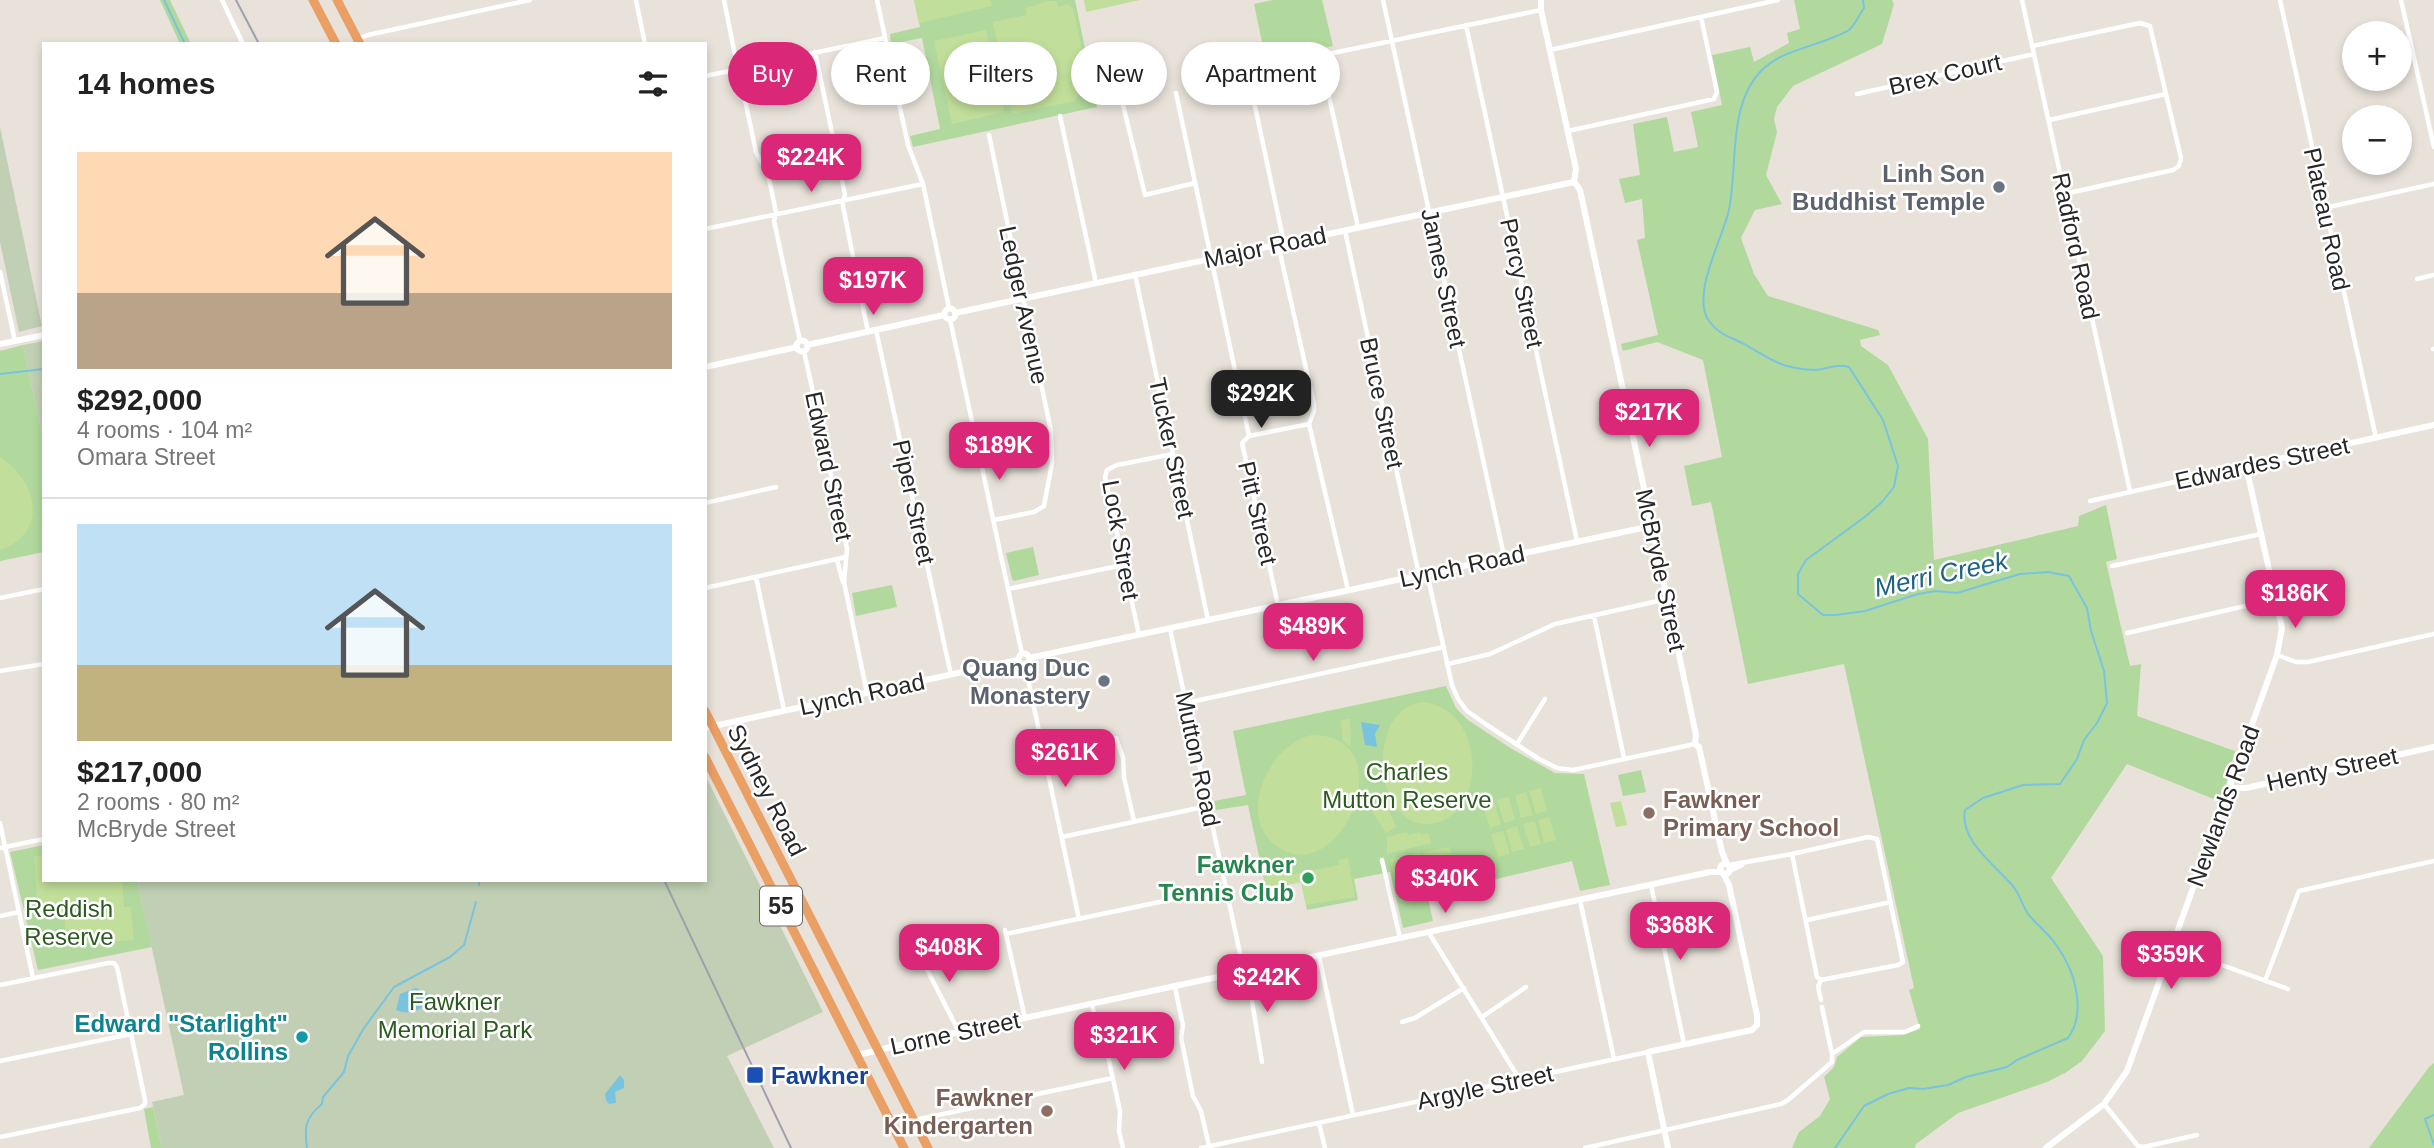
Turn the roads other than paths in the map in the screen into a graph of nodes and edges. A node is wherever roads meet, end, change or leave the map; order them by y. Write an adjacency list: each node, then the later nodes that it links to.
1 (222, 0): 19 (street)
2 (313, 0): 20 (highway)
3 (337, 0): 21 (highway)
4 (530, 0): 21 (street)
5 (636, 0): 22 (street)
6 (724, 0): 23 (street, Edward Street)
7 (877, 0): 17 (street)
8 (1383, 0): 18 (street, James Street)
9 (1541, 0): 14 (street, McBryde Street)
10 (1778, 0): 15 (street)
11 (2022, 0): 24 (street, Radford Road)
12 (2280, 0): 51 (street, Plateau Road)
13 (2401, 0): 43 (street)
14 (1541, 10): 16 (street); 25 (street, McBryde Street)
15 (1701, 17): 25 (street); 41 (street)
16 (1466, 26): 18 (street); 49 (street, Percy Street)
17 (885, 38): 26 (street); 46 (street)
18 (1393, 40): 27 (street); 52 (street, James Street)
19 (242, 42)
20 (335, 42)
21 (359, 42)
22 (645, 42)
23 (733, 42)
24 (2032, 46): 28 (street, Radford Road); 34 (street)
25 (1550, 50): 41 (street, McBryde Street)
26 (817, 52)
27 (1340, 52)
28 (2034, 54): 33 (street, Brex Court); 40 (street, Radford Road)
29 (817, 62): 50 (street, Piper Street)
30 (728, 71): 31 (street)
31 (707, 76)
32 (1176, 93): 45 (street, Pitt Street)
33 (1857, 94)
34 (2166, 94): 40 (street); 48 (street)
35 (746, 105): 53 (street, Edward Street)
36 (1254, 105): 57 (street)
37 (1331, 105): 54 (street)
38 (1123, 106): 45 (street)
39 (1060, 116): 63 (street)
40 (2049, 120): 48 (street, Radford Road)
41 (1568, 131): 44 (street, McBryde Street)
42 (989, 135): 64 (street, Ledger Avenue)
43 (2434, 147)
44 (1574, 182): 49 (street, Major Road); 84 (street, McBryde Street)
45 (1195, 183): 58 (street, Pitt Street)
46 (923, 184): 50 (street); 65 (street)
47 (2434, 184): 51 (street)
48 (2064, 194): 80 (street, Radford Road)
49 (1503, 196): 52 (street, Major Road); 86 (street, Percy Street)
50 (843, 200): 53 (street); 67 (street, Piper Street)
51 (2325, 208): 76 (street, Plateau Road)
52 (1430, 212): 54 (street, Major Road); 87 (street, James Street)
53 (774, 216): 55 (street); 71 (street, Edward Street)
54 (1358, 227): 56 (street, Major Road)
55 (707, 229)
56 (1345, 231): 57 (street, Major Road); 93 (street, Bruce Street)
57 (1281, 244): 58 (street, Major Road); 73 (street)
58 (1212, 258): 60 (street, Major Road); 75 (street, Pitt Street)
59 (0, 272): 69 (street)
60 (1135, 274): 63 (street, Major Road); 77 (street, Tucker Street)
61 (2434, 275): 62 (street)
62 (2417, 279)
63 (1096, 283): 64 (street, Major Road)
64 (1023, 299): 65 (street, Major Road); 83 (street, Ledger Avenue)
65 (952, 311): 66 (street)
66 (947, 317): 67 (street); 83 (street)
67 (872, 331): 71 (street); 116 (street, Piper Street)
68 (42, 335): 69 (street)
69 (15, 341): 70 (street)
70 (0, 344)
71 (802, 346): 72 (street); 88 (street, Edward Street)
72 (707, 367)
73 (1309, 424): 75 (street); 99 (street)
74 (2434, 425): 76 (street, Edwardes Street)
75 (1249, 436): 103 (street, Pitt Street)
76 (2376, 438): 78 (street, Edwardes Street)
77 (1173, 454): 90 (street, Lock Street); 105 (street, Tucker Street)
78 (2246, 466): 80 (street, Edwardes Street); 85 (street, Newlands Road)
79 (776, 487): 82 (street)
80 (2130, 491): 81 (street, Edwardes Street)
81 (2090, 501)
82 (707, 503)
83 (994, 520): 98 (street)
84 (1647, 527): 86 (street, Lynch Road); 102 (street, McBryde Street)
85 (2262, 533): 91 (street); 101 (street, Newlands Road)
86 (1577, 541): 87 (street, Lynch Road)
87 (1504, 556): 92 (street, Lynch Road)
88 (846, 557): 89 (street); 95 (street, Edward Street)
89 (837, 560): 94 (street); 95 (street, Edward Street)
90 (1123, 565): 98 (street); 109 (street, Lock Street)
91 (2112, 566)
92 (1427, 573): 93 (street, Lynch Road); 110 (street)
93 (1419, 575): 99 (street, Lynch Road)
94 (756, 577): 96 (street); 120 (street)
95 (844, 582): 117 (street, Edward Street)
96 (707, 587)
97 (42, 589): 100 (street)
98 (1008, 589): 112 (street)
99 (1348, 590): 103 (street, Lynch Road)
100 (0, 598)
101 (2276, 599): 107 (street); 111 (street, Newlands Road)
102 (1667, 600): 104 (street); 124 (street, McBryde Street)
103 (1279, 605): 105 (street, Lynch Road)
104 (1594, 616): 114 (street); 126 (street)
105 (1208, 621): 106 (street, Lynch Road)
106 (1170, 629): 109 (street, Lynch Road); 119 (street, Mutton Road)
107 (2127, 633)
108 (2434, 634): 111 (street)
109 (1139, 635): 112 (street, Lynch Road)
110 (1444, 647): 114 (street); 119 (street)
111 (2277, 654): 128 (street, Newlands Road)
112 (1024, 659): 116 (street, Lynch Road); 132 (street)
113 (42, 664): 115 (street)
114 (1448, 664): 123 (street)
115 (0, 671)
116 (951, 675): 117 (street, Lynch Road)
117 (867, 693): 120 (street, Lynch Road)
118 (1545, 699): 123 (street)
119 (1186, 703): 129 (street, Mutton Road)
120 (784, 710): 121 (street, Lynch Road)
121 (709, 727): 172 (highway, Sydney Road / 55)
122 (1116, 738): 130 (street)
123 (1517, 744): 126 (street)
124 (1695, 744): 126 (street); 138 (street, McBryde Street)
125 (2434, 747): 128 (street, Henty Street)
126 (1624, 758)
127 (707, 761): 175 (highway, Sydney Road / 55)
128 (2229, 788): 149 (street, Newlands Road)
129 (1209, 806): 130 (street); 140 (street, Mutton Road)
130 (1134, 821): 132 (street)
131 (0, 824): 134 (street)
132 (1062, 837): 145 (street)
133 (42, 839): 134 (street)
134 (2, 847): 143 (street)
135 (1792, 854): 138 (street, Lorne Street); 142 (street, Lorne Street); 146 (street)
136 (1382, 860): 148 (street)
137 (2434, 861): 155 (street)
138 (1725, 869): 139 (street, Lorne Street); 164 (street, McBryde Street)
139 (1651, 885): 141 (street, Lorne Street); 171 (street)
140 (1227, 888): 145 (street); 152 (street, Mutton Road)
141 (1580, 900): 147 (street, Lorne Street); 176 (street)
142 (1891, 902): 146 (street); 154 (street)
143 (19, 912): 144 (street); 153 (street)
144 (0, 916)
145 (1079, 919): 166 (street)
146 (1806, 920): 154 (street)
147 (1429, 933): 148 (street, Lorne Street); 159 (street)
148 (1401, 939): 151 (street, Lorne Street)
149 (2172, 947): 155 (street); 181 (street, Newlands Road)
150 (916, 948): 169 (street)
151 (1319, 956): 152 (street, Lorne Street); 182 (street)
152 (1245, 971): 157 (street, Lorne Street); 178 (street, Mutton Road)
153 (33, 978): 156 (street); 170 (street)
154 (1821, 980): 161 (street)
155 (2265, 981): 160 (street)
156 (0, 985)
157 (1175, 987): 162 (street, Lorne Street); 188 (street)
158 (1526, 987): 165 (street)
159 (1464, 989): 165 (street); 167 (street)
160 (2288, 989)
161 (1821, 1000)
162 (1092, 1004): 166 (street, Lorne Street); 179 (street)
163 (1822, 1007): 174 (street)
164 (1757, 1015): 171 (street, Argyle Street)
165 (1482, 1017): 180 (street)
166 (1025, 1018): 169 (street, Lorne Street)
167 (1402, 1022)
168 (1918, 1026): 174 (street)
169 (959, 1032): 172 (street, Lorne Street)
170 (131, 1034): 177 (street); 187 (street)
171 (1684, 1044): 173 (street, Argyle Street)
172 (878, 1050): 175 (street, Lorne Street); 183 (highway, Sydney Road / 55)
173 (1648, 1052): 176 (street, Argyle Street); 185 (street)
174 (1832, 1054): 185 (street)
175 (858, 1055): 189 (highway, Sydney Road / 55)
176 (1614, 1059): 180 (street, Argyle Street)
177 (0, 1061)
178 (1262, 1062)
179 (1113, 1078): 183 (street); 191 (street)
180 (1520, 1080): 182 (street, Argyle Street)
181 (2104, 1104): 186 (street); 196 (street, Newlands Road)
182 (1353, 1115): 184 (street, Argyle Street)
183 (914, 1121): 190 (highway, Sydney Road / 55)
184 (1319, 1123): 188 (street, Argyle Street); 193 (street)
185 (1664, 1131): 194 (street); 195 (street)
186 (2197, 1135)
187 (0, 1137)
188 (1209, 1146): 192 (street, Argyle Street)
189 (904, 1148)
190 (928, 1148)
191 (1123, 1148)
192 (1201, 1148)
193 (1325, 1148)
194 (1585, 1148)
195 (1668, 1148)
196 (2046, 1148)

